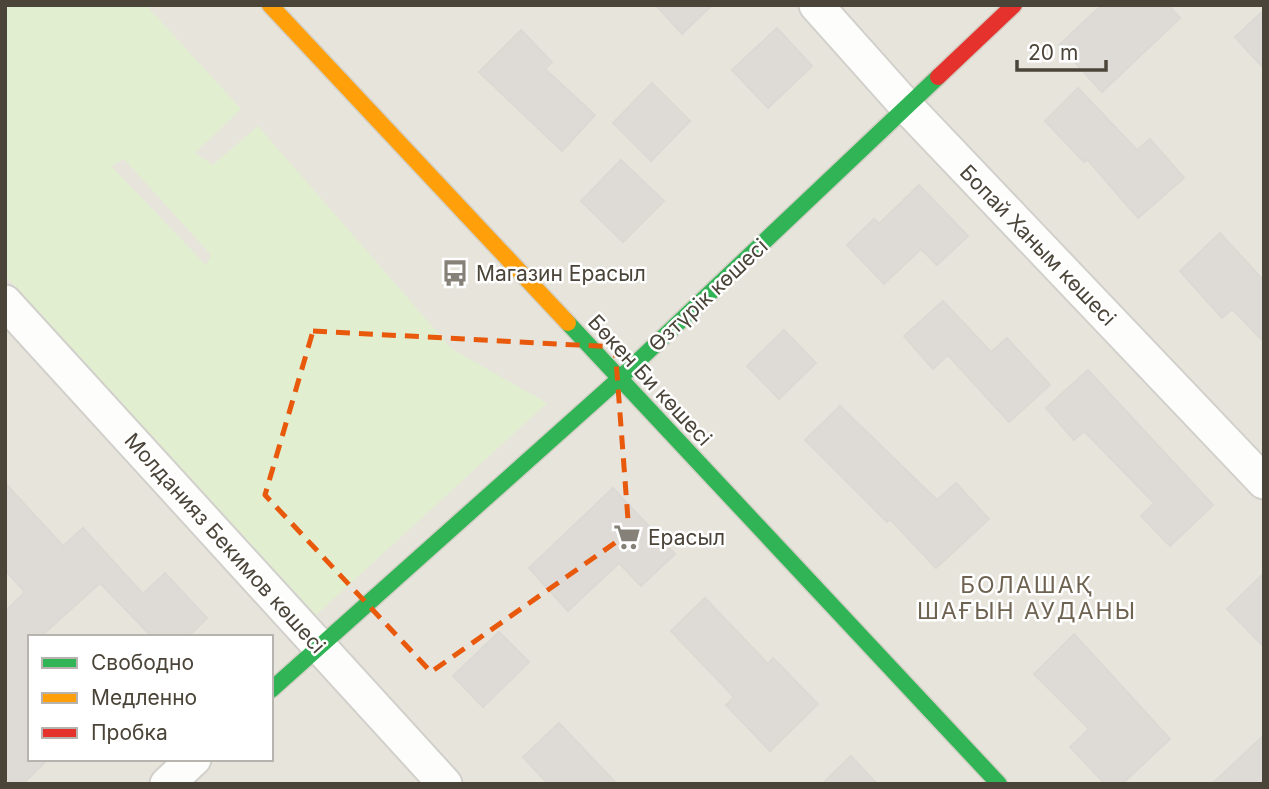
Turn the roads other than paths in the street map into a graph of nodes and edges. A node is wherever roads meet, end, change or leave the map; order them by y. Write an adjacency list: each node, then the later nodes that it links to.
1 (270, 5): 6 (street, Бөкен Би көшесі)
2 (816, 5): 4 (street, Бопай Ханым көшесі)
3 (1014, 5): 4 (street, Өзтүрік көшесі)
4 (906, 107): 6 (street, Өзтүрік көшесі); 7 (street, Бопай Ханым көшесі)
5 (5, 302): 8 (street, Молданияз Бекимов көшесі)
6 (619, 379): 8 (street, Өзтүрік көшесі); 13 (street, Бөкен Би көшесі)
7 (1264, 482)
8 (320, 647): 9 (street, Өзтүрік көшесі); 12 (street, Молданияз Бекимов көшесі)
9 (273, 688)
10 (192, 761): 11 (street)
11 (167, 784)
12 (445, 784)
13 (999, 784)

